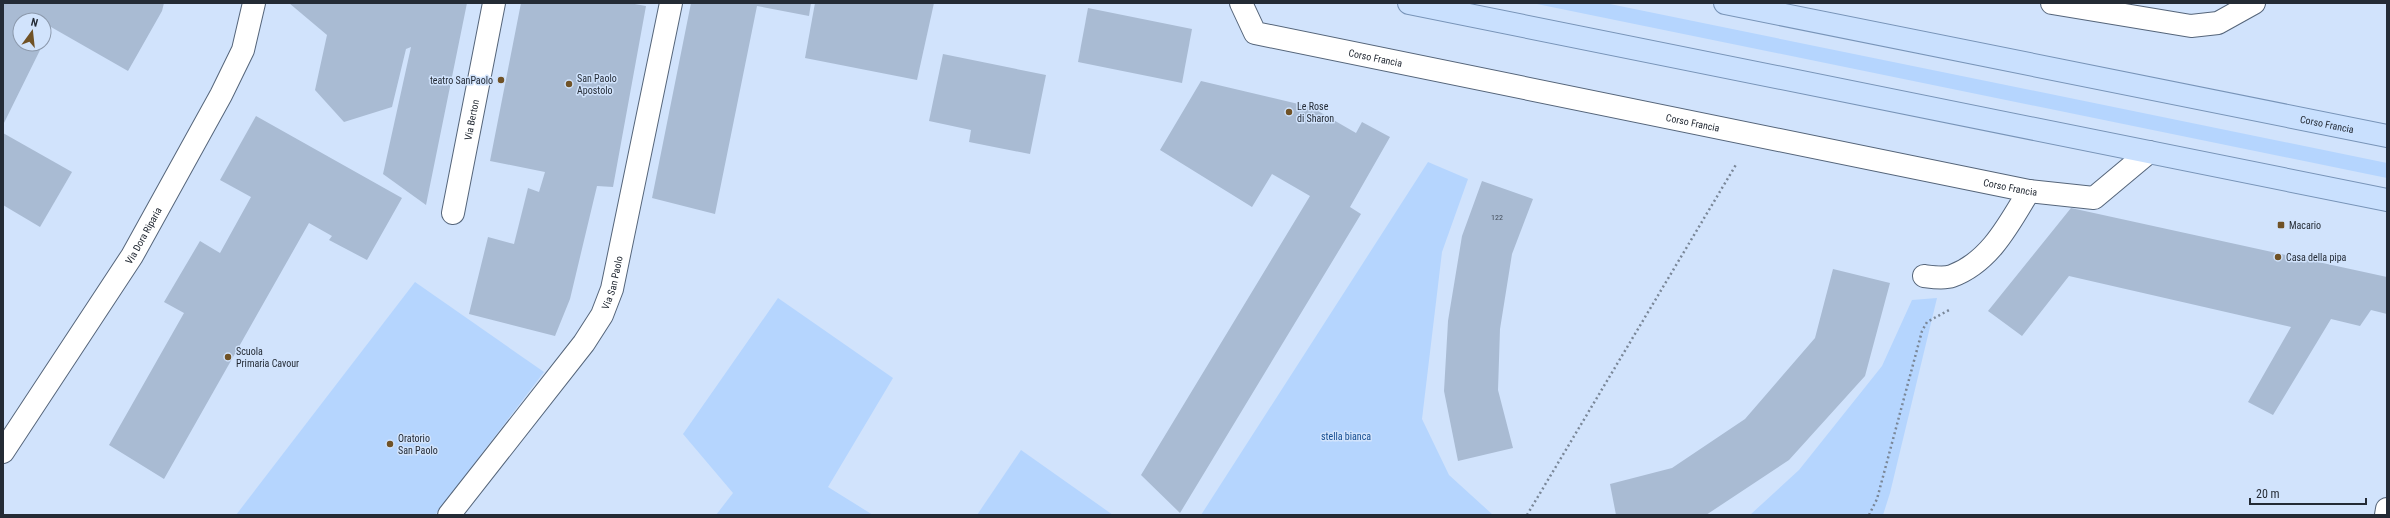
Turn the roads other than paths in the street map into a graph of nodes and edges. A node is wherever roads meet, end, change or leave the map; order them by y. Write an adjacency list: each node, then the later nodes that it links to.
1 (254, 3): 15 (street, Via Dora Riparia)
2 (494, 3): 13 (street, Via Berton)
3 (671, 3): 17 (street, Via San Paolo)
4 (1241, 3): 11 (street, Corso Francia)
5 (1409, 3): 10 (main road)
6 (1725, 3): 9 (main road, Corso Francia)
7 (2052, 3): 8 (street)
8 (2254, 3)
9 (2387, 136)
10 (2149, 152): 11 (street, Corso Francia); 12 (main road)
11 (2029, 191): 14 (street)
12 (2387, 200)
13 (453, 213)
14 (1924, 276)
15 (3, 452)
16 (2387, 509): 18 (street)
17 (449, 515)
18 (2386, 515)

